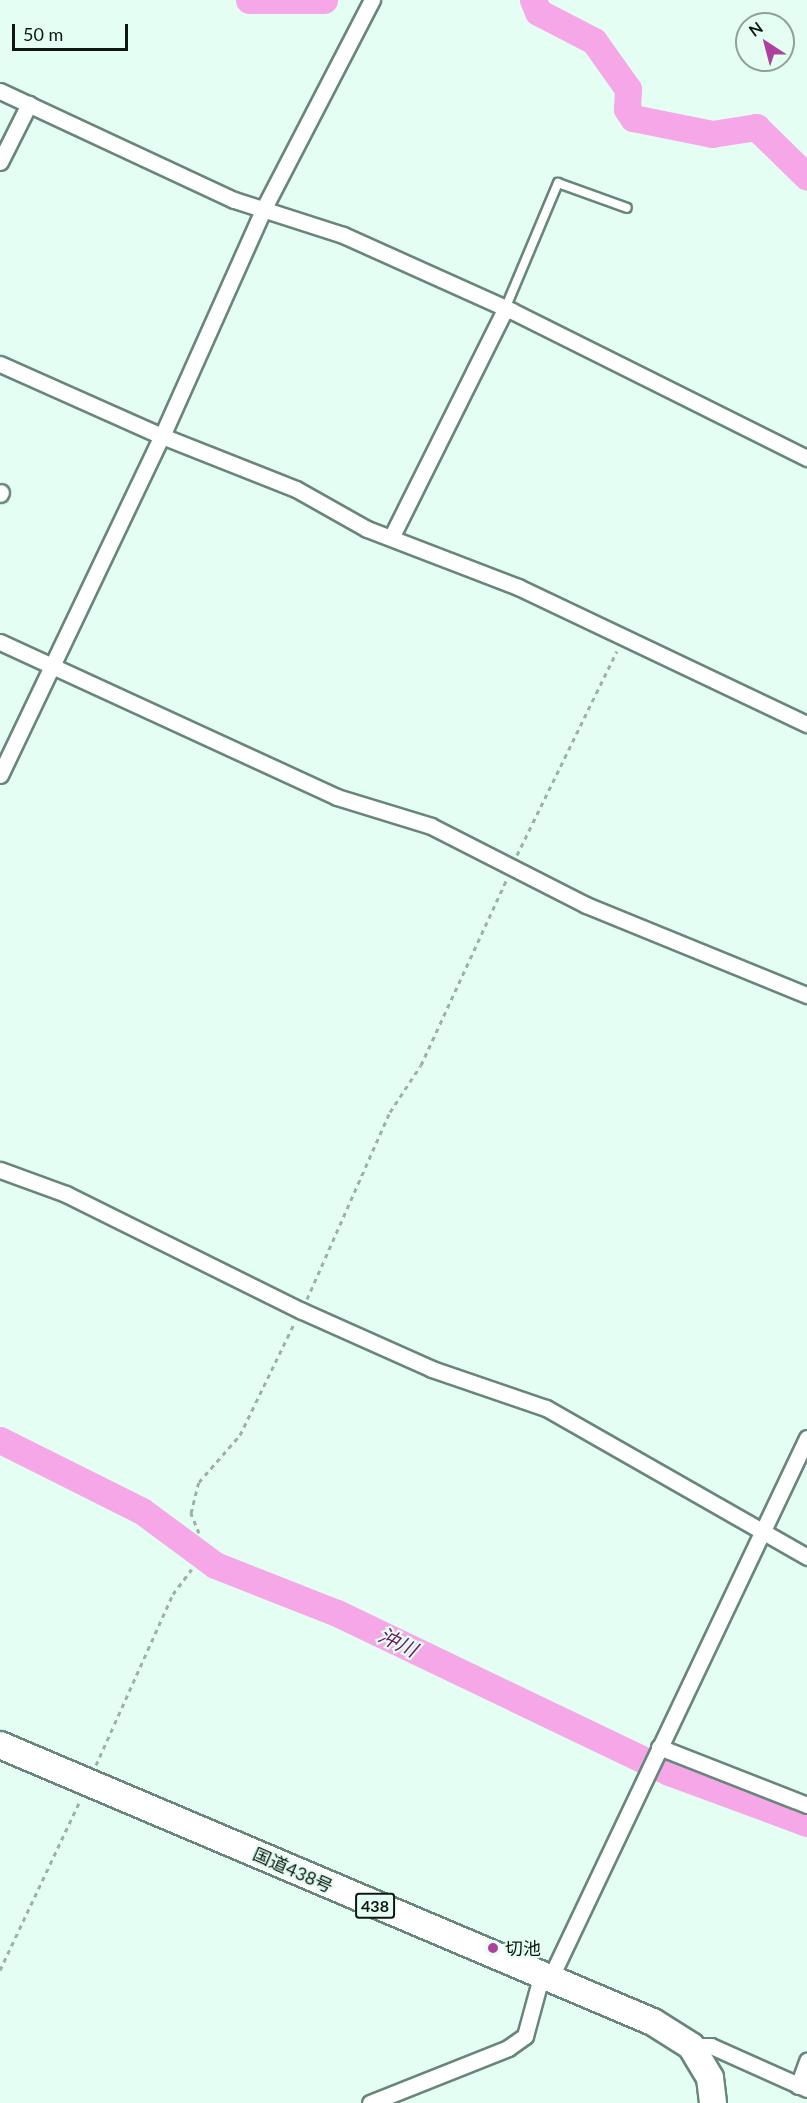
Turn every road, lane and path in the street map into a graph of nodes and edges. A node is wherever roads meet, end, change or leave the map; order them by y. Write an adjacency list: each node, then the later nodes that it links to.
1 (372, 0): 6 (street)
2 (0, 91): 3 (street)
3 (29, 104): 4 (street); 6 (street)
4 (0, 162)
5 (627, 208): 7 (lane)
6 (263, 210): 7 (street); 9 (street)
7 (505, 309): 10 (street); 11 (street)
8 (0, 364): 9 (street)
9 (163, 431): 11 (street); 14 (street)
10 (807, 458)
11 (393, 533): 12 (street)
12 (624, 637): 15 (street); 17 (path)
13 (0, 642): 14 (street)
14 (52, 668): 16 (street); 17 (street)
15 (807, 724)
16 (0, 776)
17 (513, 864): 18 (street); 20 (path)
18 (807, 995)
19 (0, 1170): 20 (street)
20 (302, 1311): 22 (path); 23 (street)
21 (807, 1438): 23 (street)
22 (199, 1533)
23 (760, 1534): 24 (street); 27 (street)
24 (807, 1557)
25 (192, 1569): 28 (path)
26 (0, 1745): 28 (highway, 国道438号 / 438)
27 (658, 1751): 29 (street); 31 (street)
28 (89, 1780): 30 (path); 31 (highway, 国道438号 / 438)
29 (807, 1805)
30 (0, 1970)
31 (545, 1979): 32 (highway, 国道438号 / 438); 35 (street)
32 (691, 2046): 34 (street); 36 (highway, 国道438号 / 438)
33 (807, 2061): 34 (street)
34 (802, 2088)
35 (370, 2103)
36 (713, 2103)

